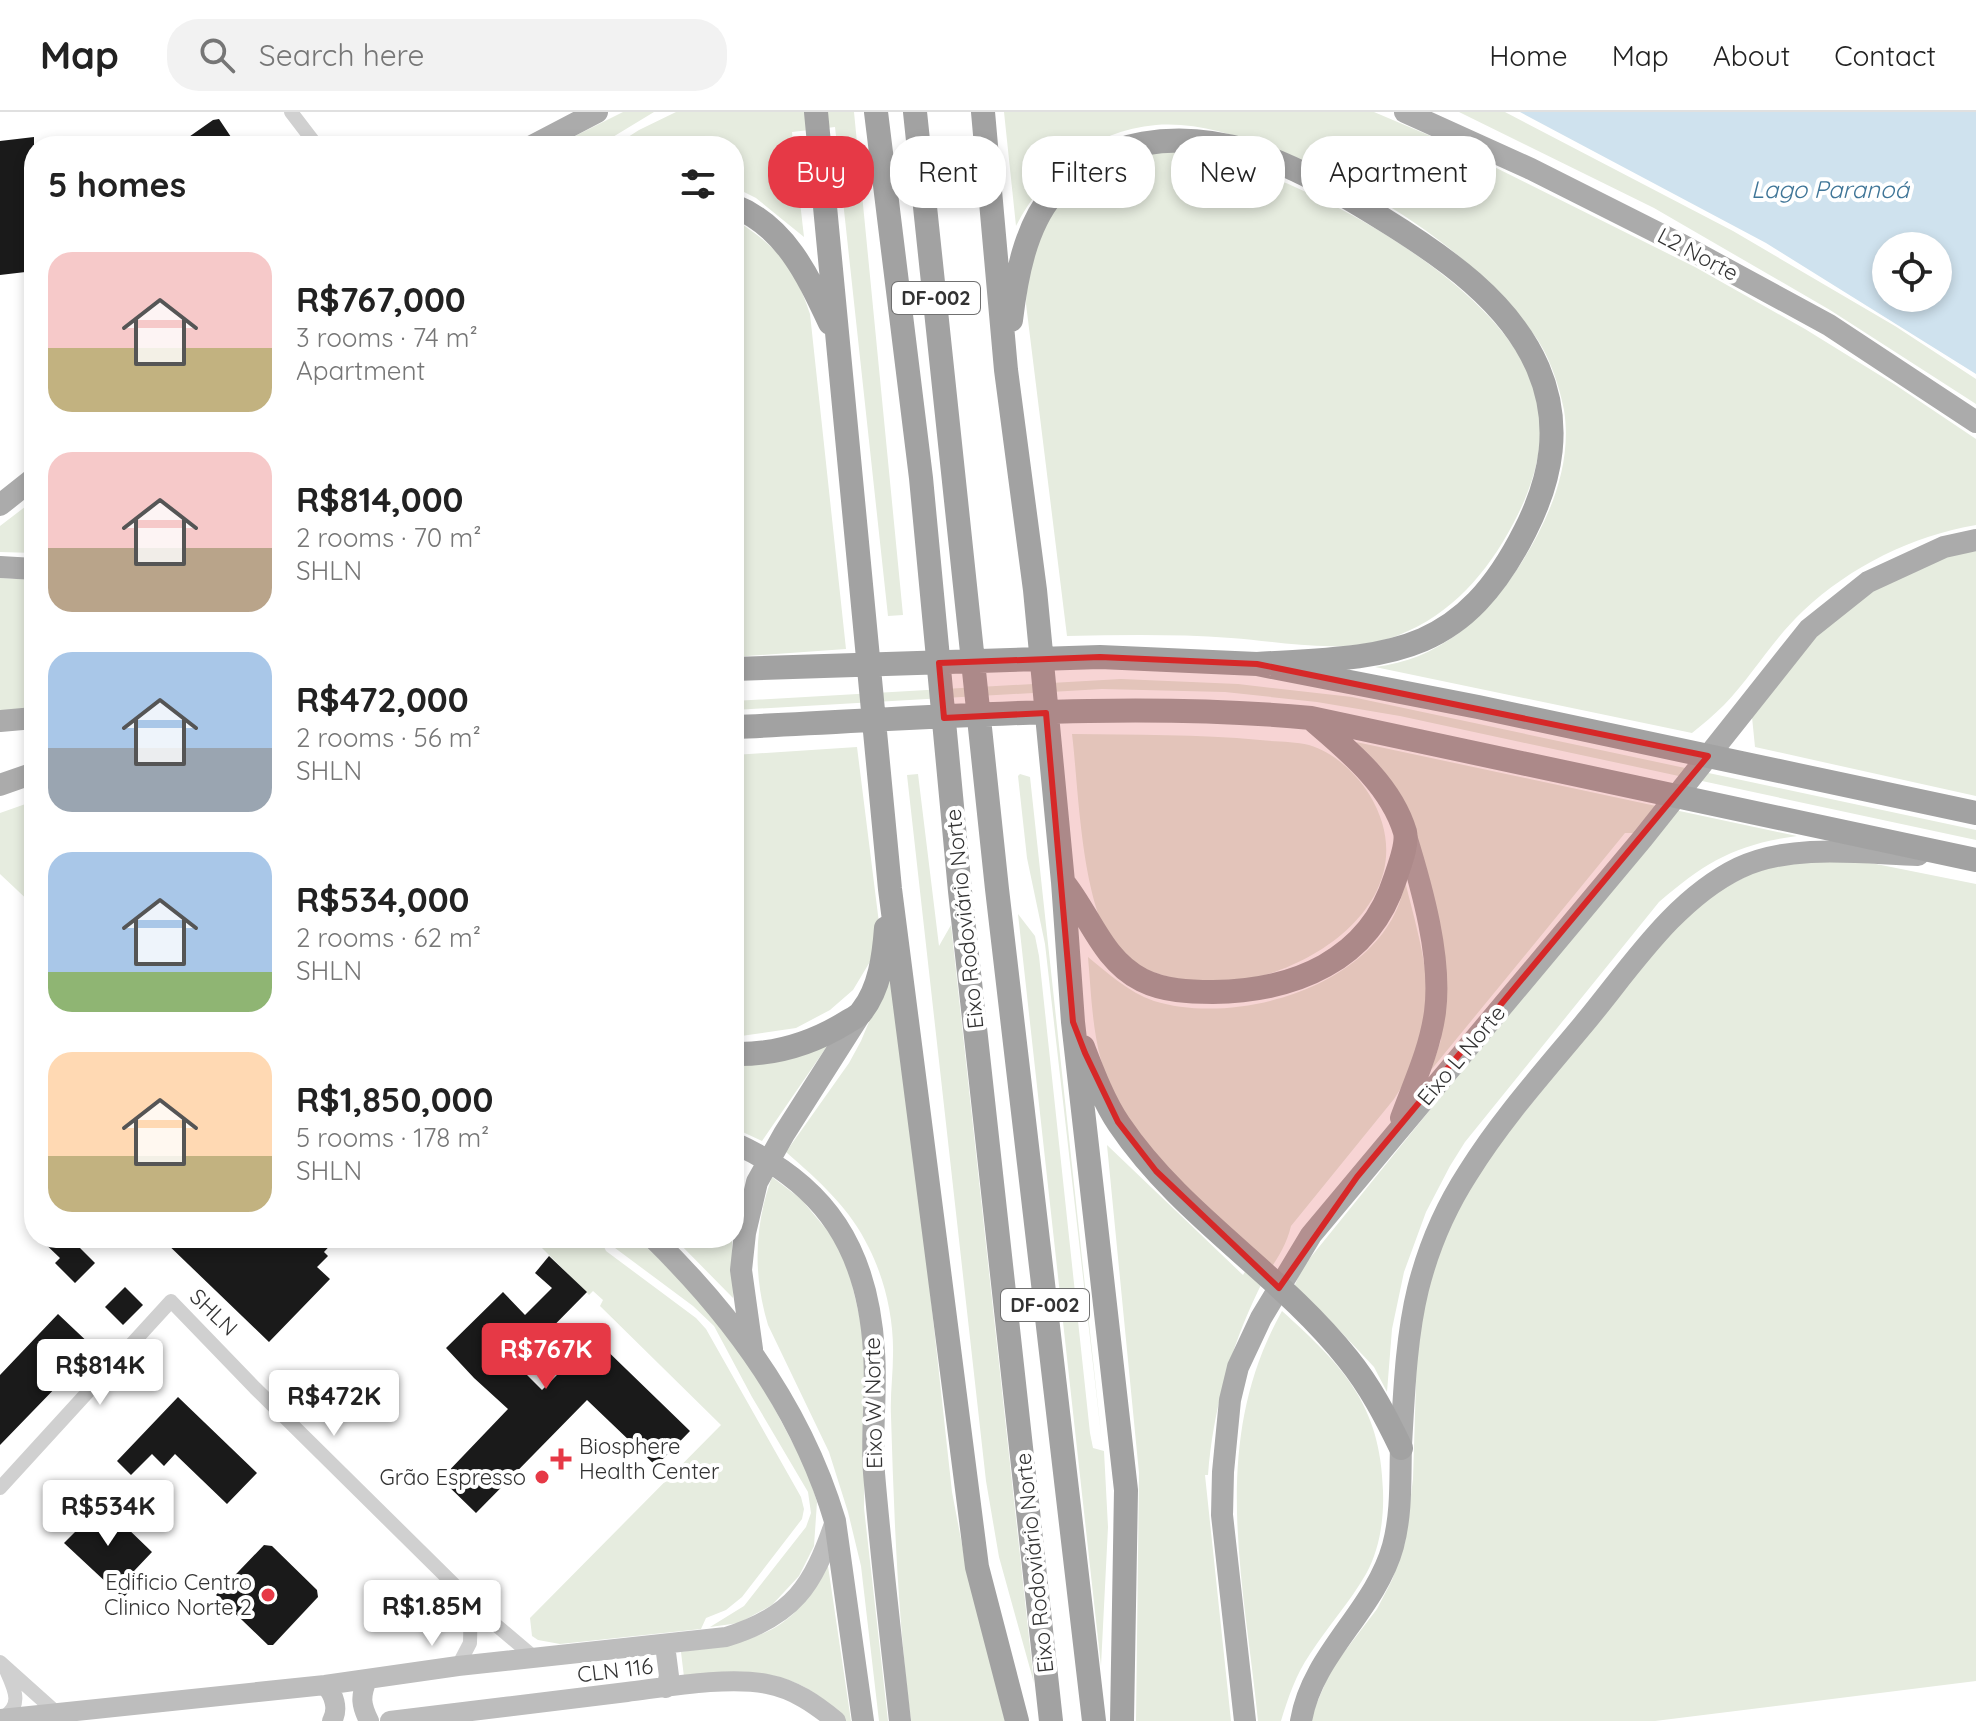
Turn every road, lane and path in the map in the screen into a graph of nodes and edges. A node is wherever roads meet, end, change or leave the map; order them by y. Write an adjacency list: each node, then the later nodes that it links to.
1 (291, 112): 8 (street)
2 (597, 112): 9 (main road)
3 (1405, 112): 13 (main road, L2 Norte)
4 (983, 113): 12 (highway)
5 (876, 115): 61 (highway, Eixo Rodoviário Norte / DF-002)
6 (916, 115): 62 (highway, Eixo Rodoviário Norte / DF-002)
7 (817, 119): 11 (highway)
8 (309, 136)
9 (551, 136)
10 (744, 212): 11 (highway)
11 (837, 340): 31 (highway)
12 (1006, 370): 19 (highway); 30 (highway)
13 (1976, 422)
14 (24, 486): 15 (main road)
15 (0, 505)
16 (1976, 540): 35 (main road, Eixo L Norte)
17 (0, 567): 18 (main road)
18 (24, 568)
19 (1257, 664): 20 (highway); 27 (highway)
20 (744, 669)
21 (1311, 718): 24 (highway); 28 (highway); 29 (highway)
22 (24, 719): 23 (main road)
23 (0, 721)
24 (744, 727)
25 (24, 777): 26 (main road)
26 (0, 785)
27 (1976, 813)
28 (1406, 836): 30 (highway); 35 (main road)
29 (1966, 858): 41 (main road)
30 (1063, 882): 33 (highway)
31 (890, 889): 32 (highway); 60 (highway)
32 (861, 1013): 34 (highway); 37 (main road)
33 (1073, 1022): 41 (highway); 63 (highway)
34 (744, 1053)
35 (1396, 1133): 64 (main road, Eixo L Norte)
36 (744, 1148): 59 (main road, Eixo W Norte)
37 (744, 1242)
38 (663, 1248): 40 (main road)
39 (743, 1248): 40 (main road)
40 (752, 1350): 43 (main road)
41 (1401, 1448): 65 (main road)
42 (0, 1488): 44 (street, SHLN)
43 (835, 1521): 45 (main road); 58 (main road)
44 (471, 1600): 46 (street, SHLN); 48 (street)
45 (665, 1645): 46 (main road); 51 (main road)
46 (535, 1658): 48 (main road)
47 (2, 1664): 52 (street); 53 (street)
48 (458, 1666): 49 (main road)
49 (367, 1680): 50 (main road); 55 (main road)
50 (325, 1685): 52 (main road); 54 (main road)
51 (666, 1688): 56 (main road, CLN 116); 57 (main road, CLN 116)
52 (58, 1714): 53 (main road)
53 (0, 1719)
54 (332, 1721)
55 (369, 1721)
56 (390, 1721)
57 (836, 1721)
58 (863, 1721)
59 (900, 1721)
60 (1017, 1721)
61 (1051, 1721)
62 (1094, 1721)
63 (1122, 1721)
64 (1245, 1721)
65 (1301, 1721)

